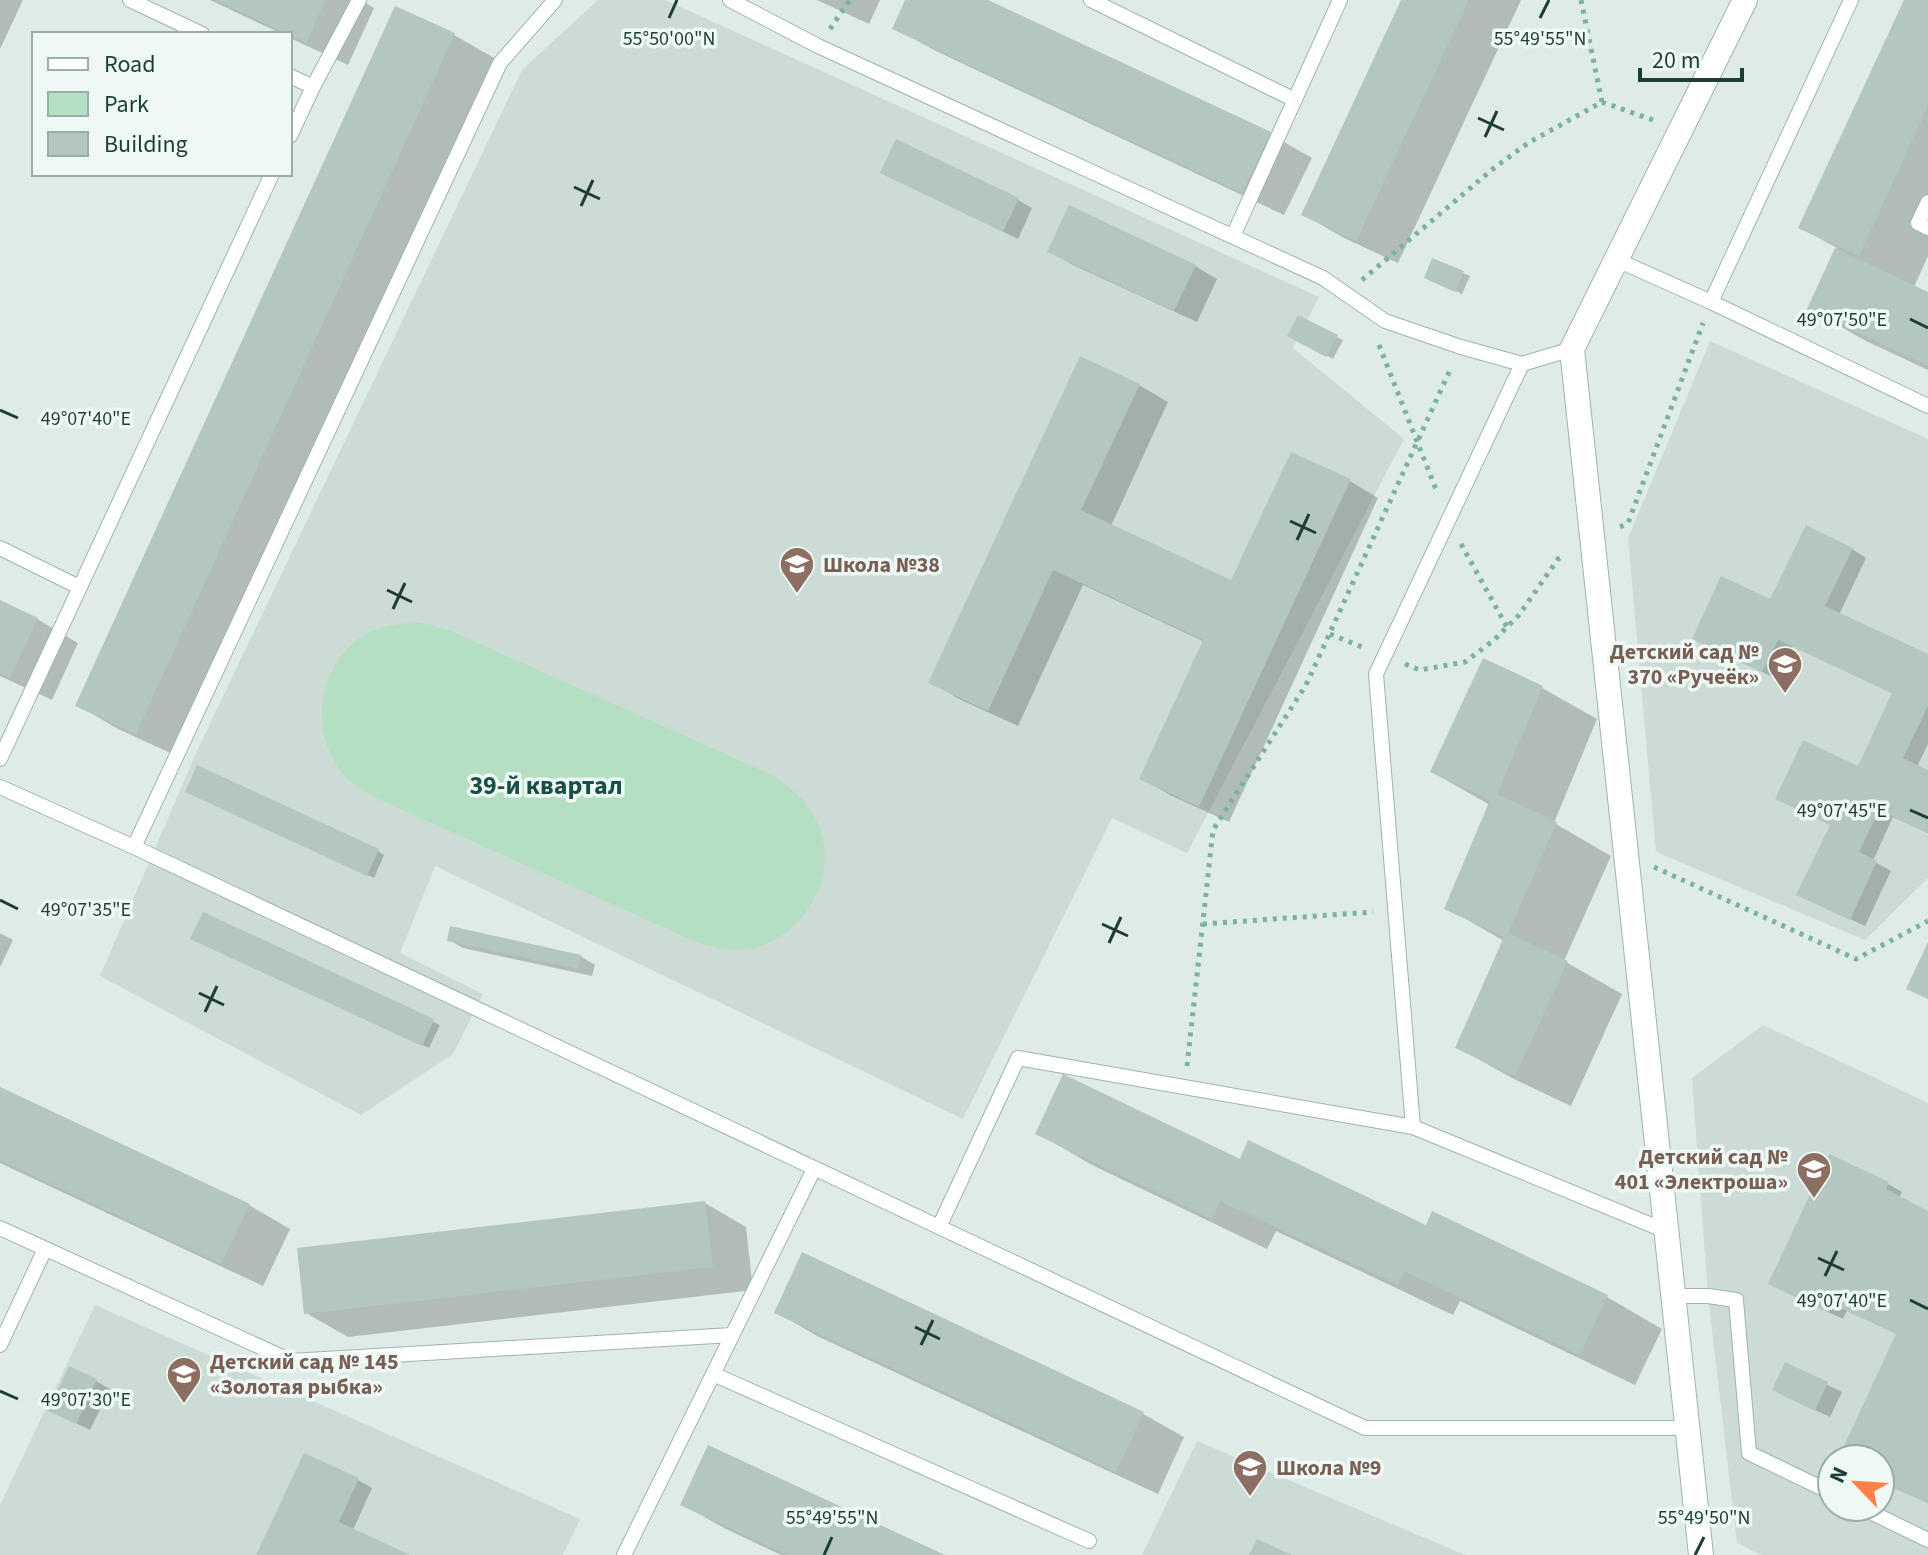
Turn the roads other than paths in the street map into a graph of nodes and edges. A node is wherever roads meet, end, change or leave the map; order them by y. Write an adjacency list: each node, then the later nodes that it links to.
1 (130, 0): 9 (lane)
2 (359, 0): 11 (lane)
3 (555, 0): 27 (lane)
4 (730, 0): 17 (lane)
5 (1091, 0): 12 (lane)
6 (1340, 0): 12 (lane)
7 (1745, 0): 18 (street)
8 (1851, 0): 19 (lane)
9 (198, 32)
10 (292, 77): 11 (lane)
11 (313, 87): 13 (lane)
12 (1295, 100): 17 (lane)
13 (292, 132)
14 (271, 176): 24 (lane)
15 (1928, 202): 16 (lane)
16 (1928, 228)
17 (1233, 236): 21 (lane)
18 (1617, 260): 19 (lane); 20 (street)
19 (1711, 302): 22 (lane)
20 (1572, 349): 21 (lane); 32 (street)
21 (1522, 364): 28 (lane)
22 (1928, 406)
23 (0, 548): 24 (lane)
24 (79, 587): 25 (lane)
25 (0, 759)
26 (0, 787): 27 (lane)
27 (134, 847): 29 (lane)
28 (1413, 1127): 30 (lane); 32 (lane)
29 (814, 1169): 30 (lane); 35 (lane)
30 (939, 1227): 38 (lane)
31 (0, 1228): 33 (lane)
32 (1666, 1231): 34 (street)
33 (45, 1249): 35 (lane); 36 (lane)
34 (1673, 1296): 38 (street); 39 (lane)
35 (732, 1335): 37 (lane)
36 (0, 1345)
37 (713, 1374): 42 (lane); 44 (lane)
38 (1687, 1428): 43 (street)
39 (1816, 1485)
40 (1893, 1523): 41 (lane)
41 (1928, 1540)
42 (1089, 1541)
43 (1707, 1552)
44 (624, 1555)

